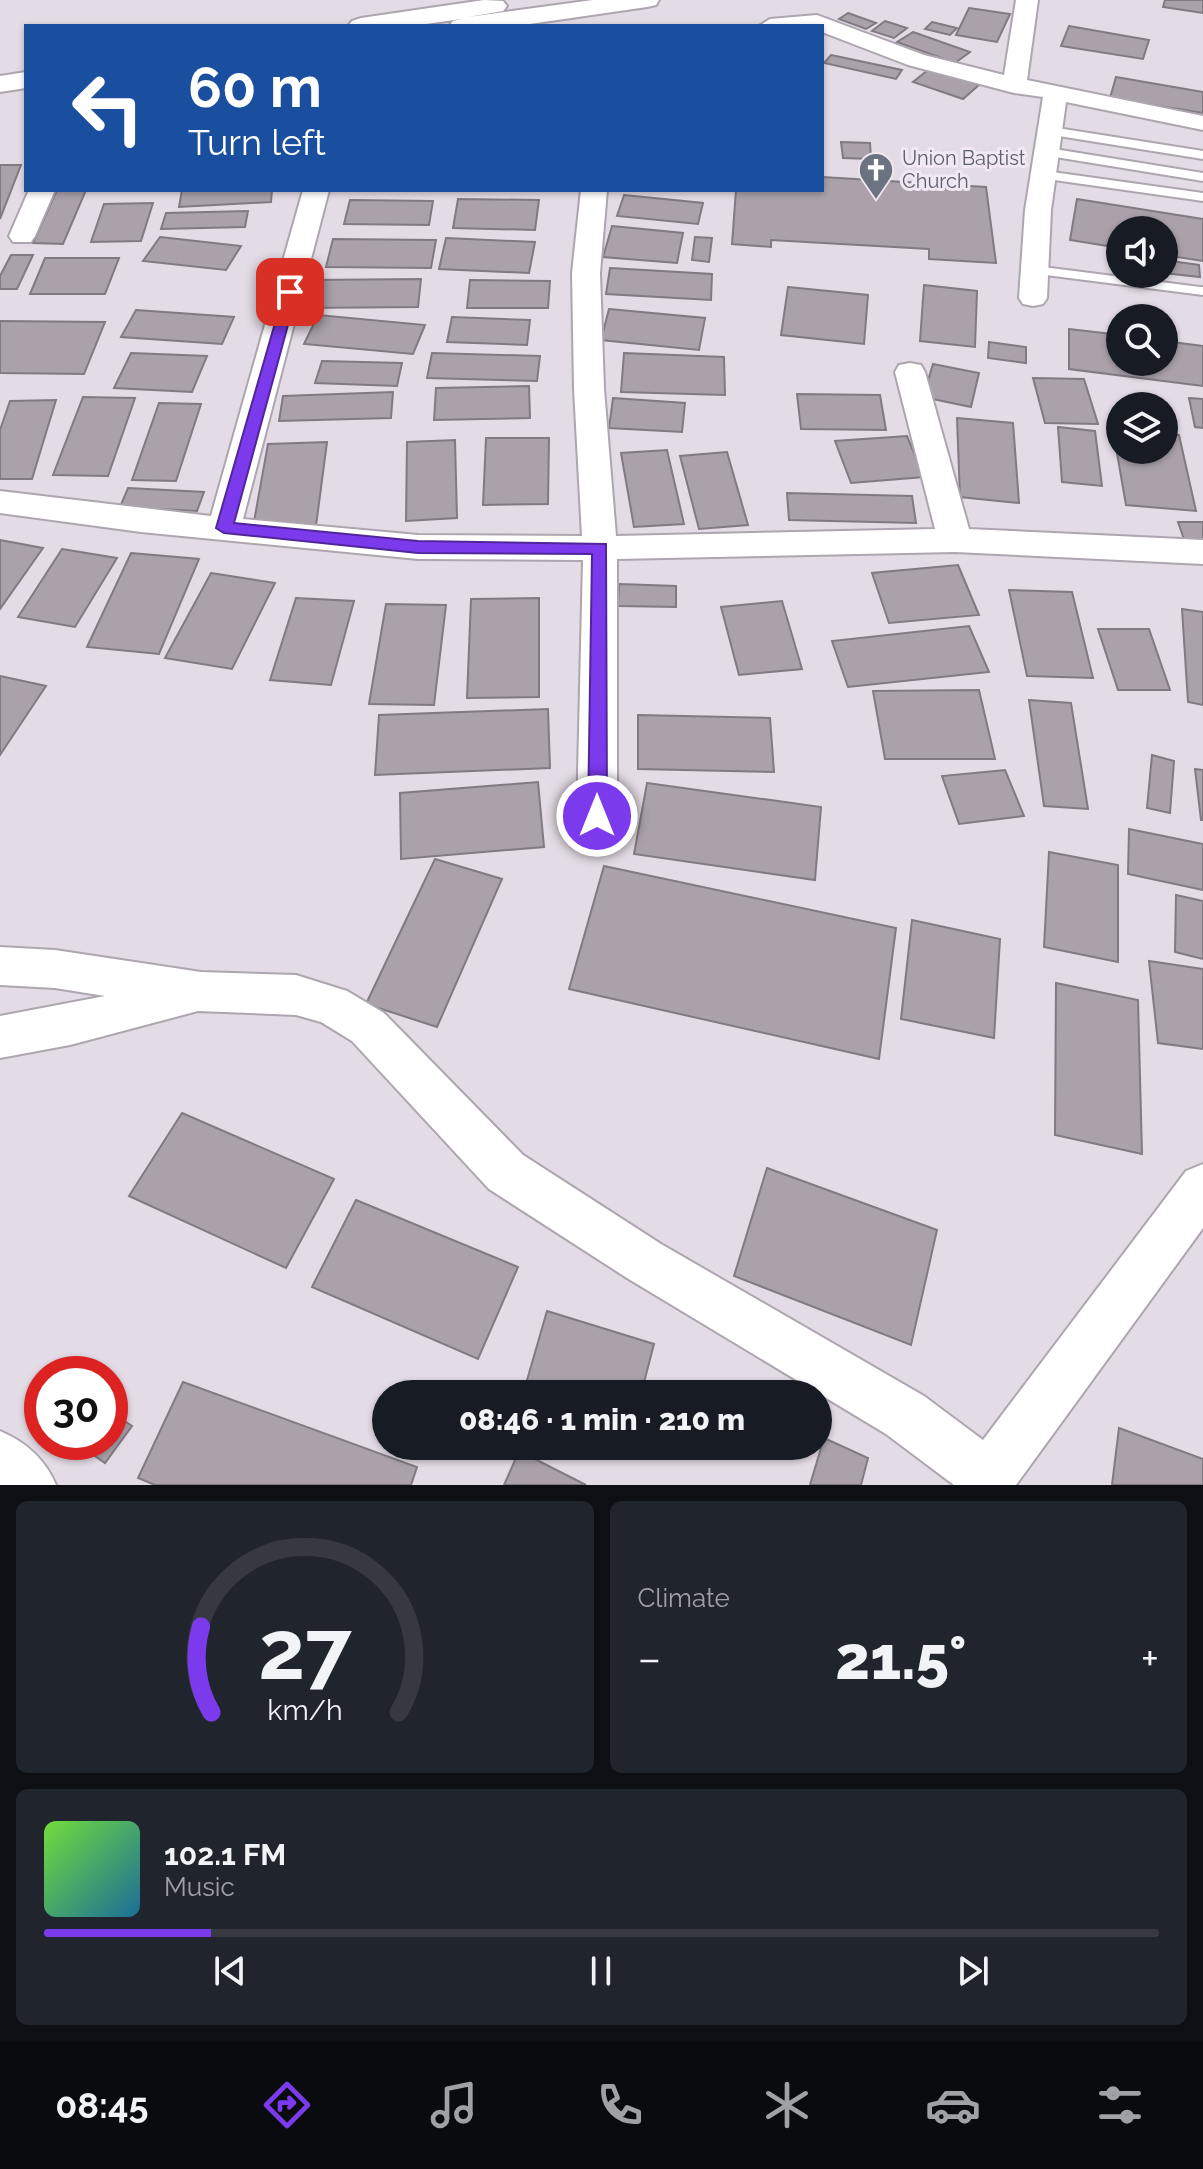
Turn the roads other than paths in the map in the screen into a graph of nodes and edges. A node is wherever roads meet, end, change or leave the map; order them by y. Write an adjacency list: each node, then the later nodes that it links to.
1 (532, 0): 4 (main road)
2 (647, 0): 5 (main road)
3 (1027, 0): 11 (street)
4 (374, 24)
5 (476, 24)
6 (794, 24): 7 (street)
7 (822, 24)
8 (824, 25): 11 (street)
9 (24, 80): 10 (main road)
10 (0, 84)
11 (1014, 86): 13 (street)
12 (24, 95): 14 (main road)
13 (1055, 95): 15 (street); 16 (street)
14 (0, 99)
15 (1203, 123)
16 (1048, 153): 17 (lane); 18 (lane); 22 (lane); 24 (street)
17 (1203, 155)
18 (1203, 177)
19 (41, 192): 23 (street)
20 (315, 192): 29 (street)
21 (594, 192): 31 (street)
22 (1203, 197)
23 (22, 236)
24 (1035, 270): 25 (lane); 26 (street)
25 (1200, 291)
26 (1033, 298)
27 (910, 372): 30 (street)
28 (0, 502): 29 (street)
29 (224, 528): 31 (street)
30 (955, 540): 31 (street); 32 (street)
31 (600, 548): 33 (street)
32 (1203, 552)
33 (597, 816)
34 (0, 966): 35 (street)
35 (201, 992): 36 (street); 39 (street)
36 (0, 1037)
37 (1203, 1188): 39 (street)
38 (0, 1458): 40 (street)
39 (985, 1481)
40 (29, 1485)

